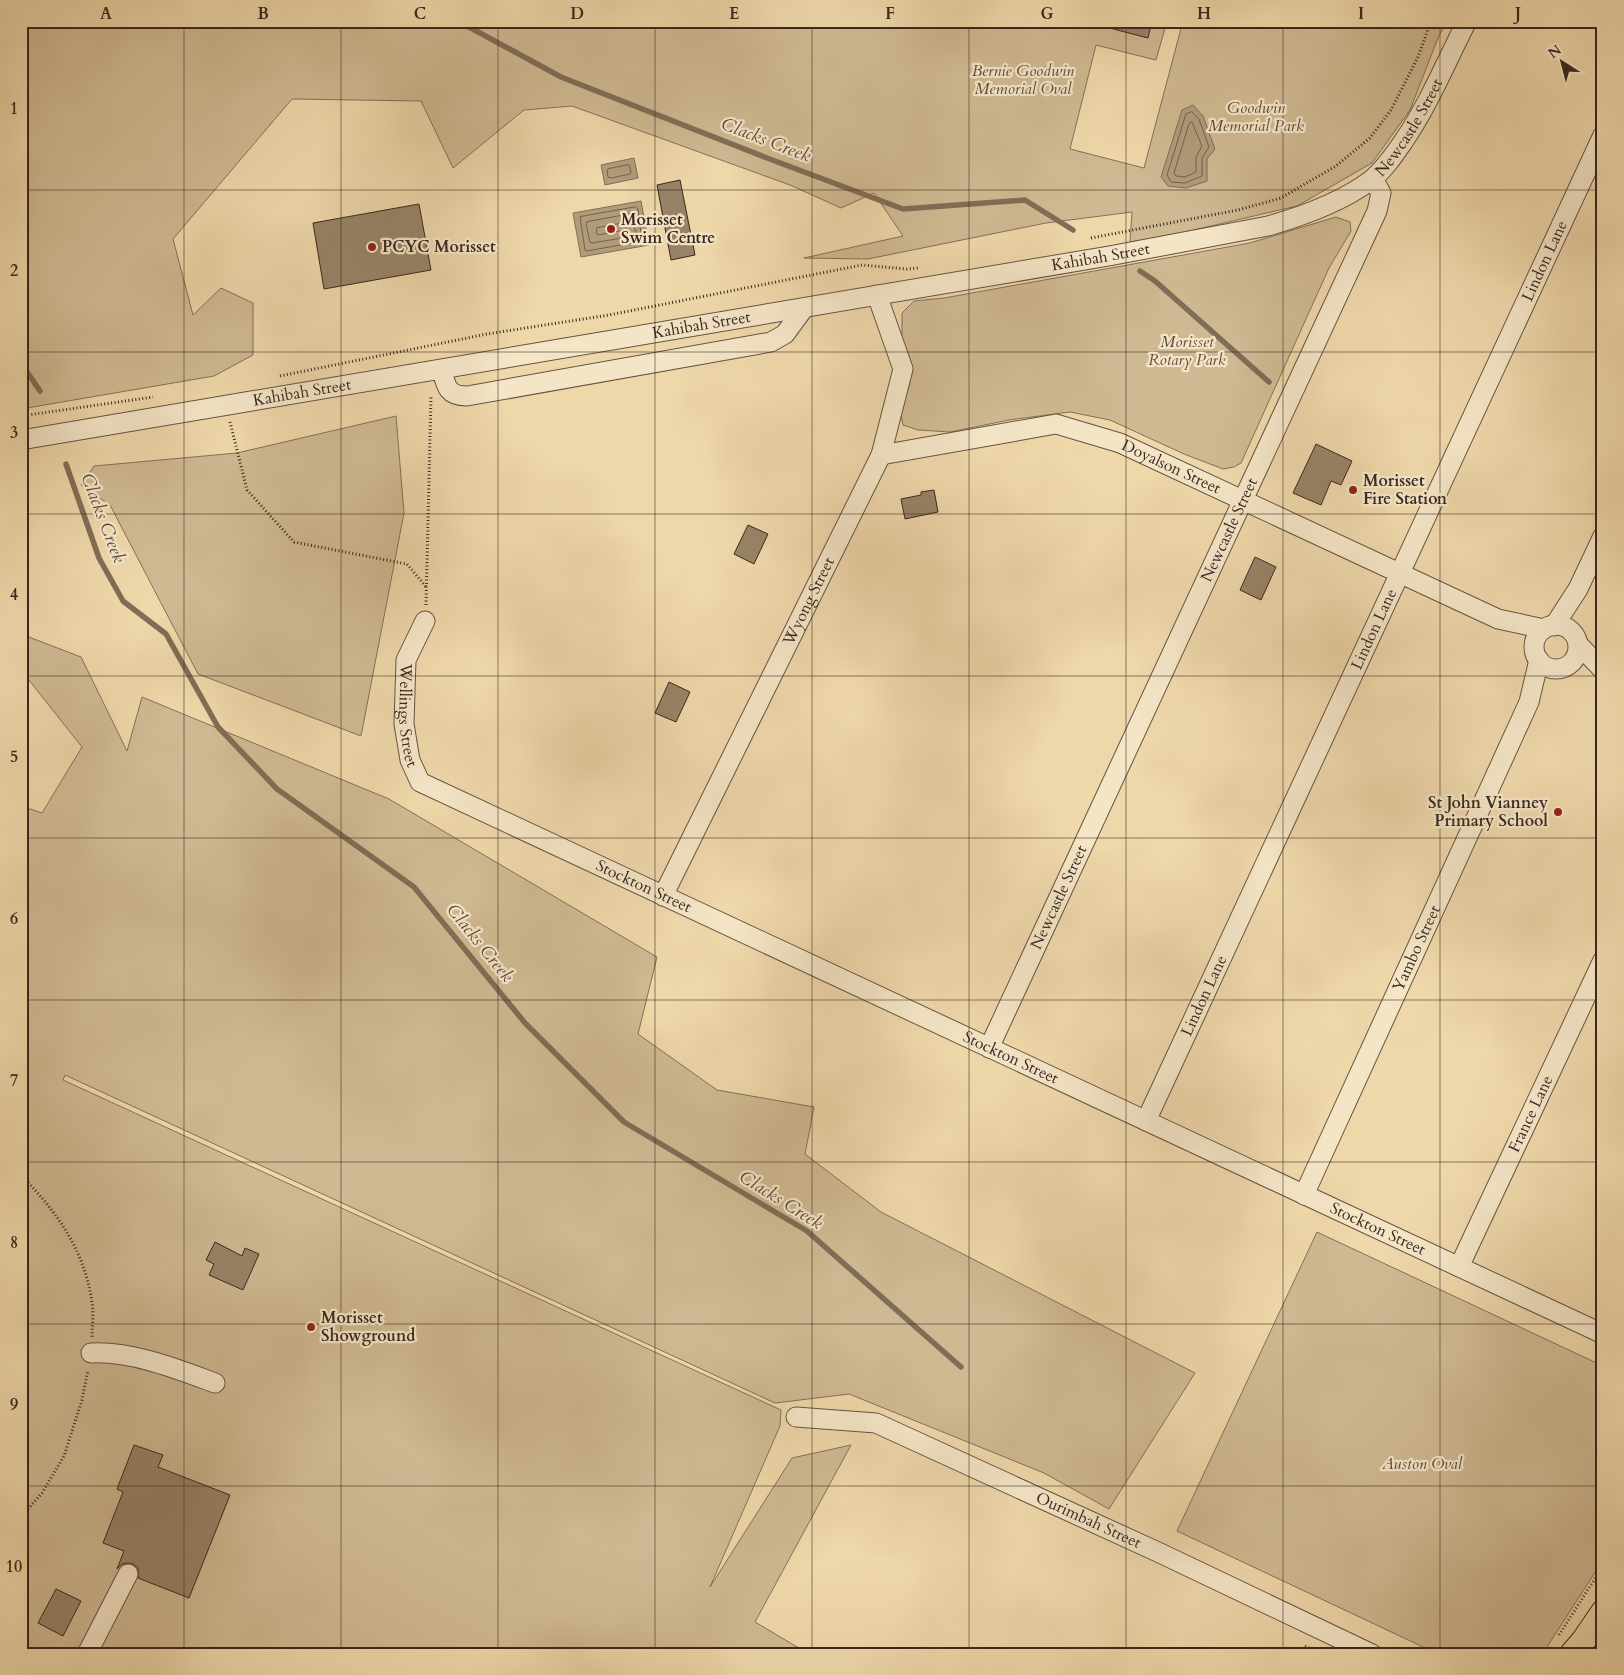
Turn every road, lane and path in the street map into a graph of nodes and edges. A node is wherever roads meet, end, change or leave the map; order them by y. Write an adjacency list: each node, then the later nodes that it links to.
1 (1431, 21): 5 (path)
2 (1467, 21): 4 (street, Newcastle Street)
3 (1603, 135): 18 (street, Lindon Lane)
4 (1372, 179): 7 (street, Kahibah Street); 16 (street, Newcastle Street)
5 (1090, 239)
6 (927, 266): 10 (path)
7 (877, 295): 8 (street, Kahibah Street); 15 (street, Wyong Street)
8 (804, 308): 9 (street, Kahibah Street); 9 (street)
9 (437, 371): 12 (street, Kahibah Street); 19 (path)
10 (271, 377)
11 (157, 396): 13 (path)
12 (226, 407): 14 (street, Kahibah Street); 19 (path)
13 (21, 416)
14 (21, 440)
15 (881, 455): 16 (street, Doyalson Street); 30 (street, Wyong Street)
16 (1243, 501): 18 (street, Doyalson Street); 32 (street, Newcastle Street)
17 (1603, 536): 20 (street)
18 (1400, 574): 21 (street, Doyalson Street); 33 (street, Lindon Lane)
19 (427, 588): 22 (path)
20 (1578, 589): 23 (street); 24 (street)
21 (1498, 619): 23 (street, Doyalson Street); 25 (street, Doyalson Street)
22 (425, 621): 29 (street, Wellings Street)
23 (1549, 628): 24 (street, Doyalson Street); 25 (street)
24 (1576, 639): 26 (street); 27 (street, Doyalson Street)
25 (1537, 655): 26 (street, Doyalson Street); 28 (street, Yambo Street)
26 (1564, 667): 27 (street, Doyalson Street); 28 (street, Yambo Street)
27 (1602, 669)
28 (1529, 702): 35 (street, Yambo Street)
29 (420, 782): 30 (street, Stockton Street)
30 (663, 896): 32 (street, Stockton Street)
31 (1603, 960): 36 (street, France Lane)
32 (989, 1048): 33 (street, Stockton Street)
33 (1146, 1122): 35 (street, Stockton Street)
34 (21, 1175): 38 (path)
35 (1304, 1195): 36 (street, Stockton Street)
36 (1459, 1267): 37 (street, Stockton Street)
37 (1603, 1334)
38 (91, 1353): 39 (street); 41 (path)
39 (215, 1383)
40 (796, 1417): 49 (street, Ourimbah Street)
41 (21, 1517)
42 (1603, 1566): 46 (path)
43 (128, 1574): 47 (street)
44 (1603, 1612): 46 (main road)
45 (1305, 1646): 48 (path)
46 (1569, 1646): 50 (path)
47 (87, 1654)
48 (1322, 1654)
49 (1372, 1654)
50 (1547, 1654)

